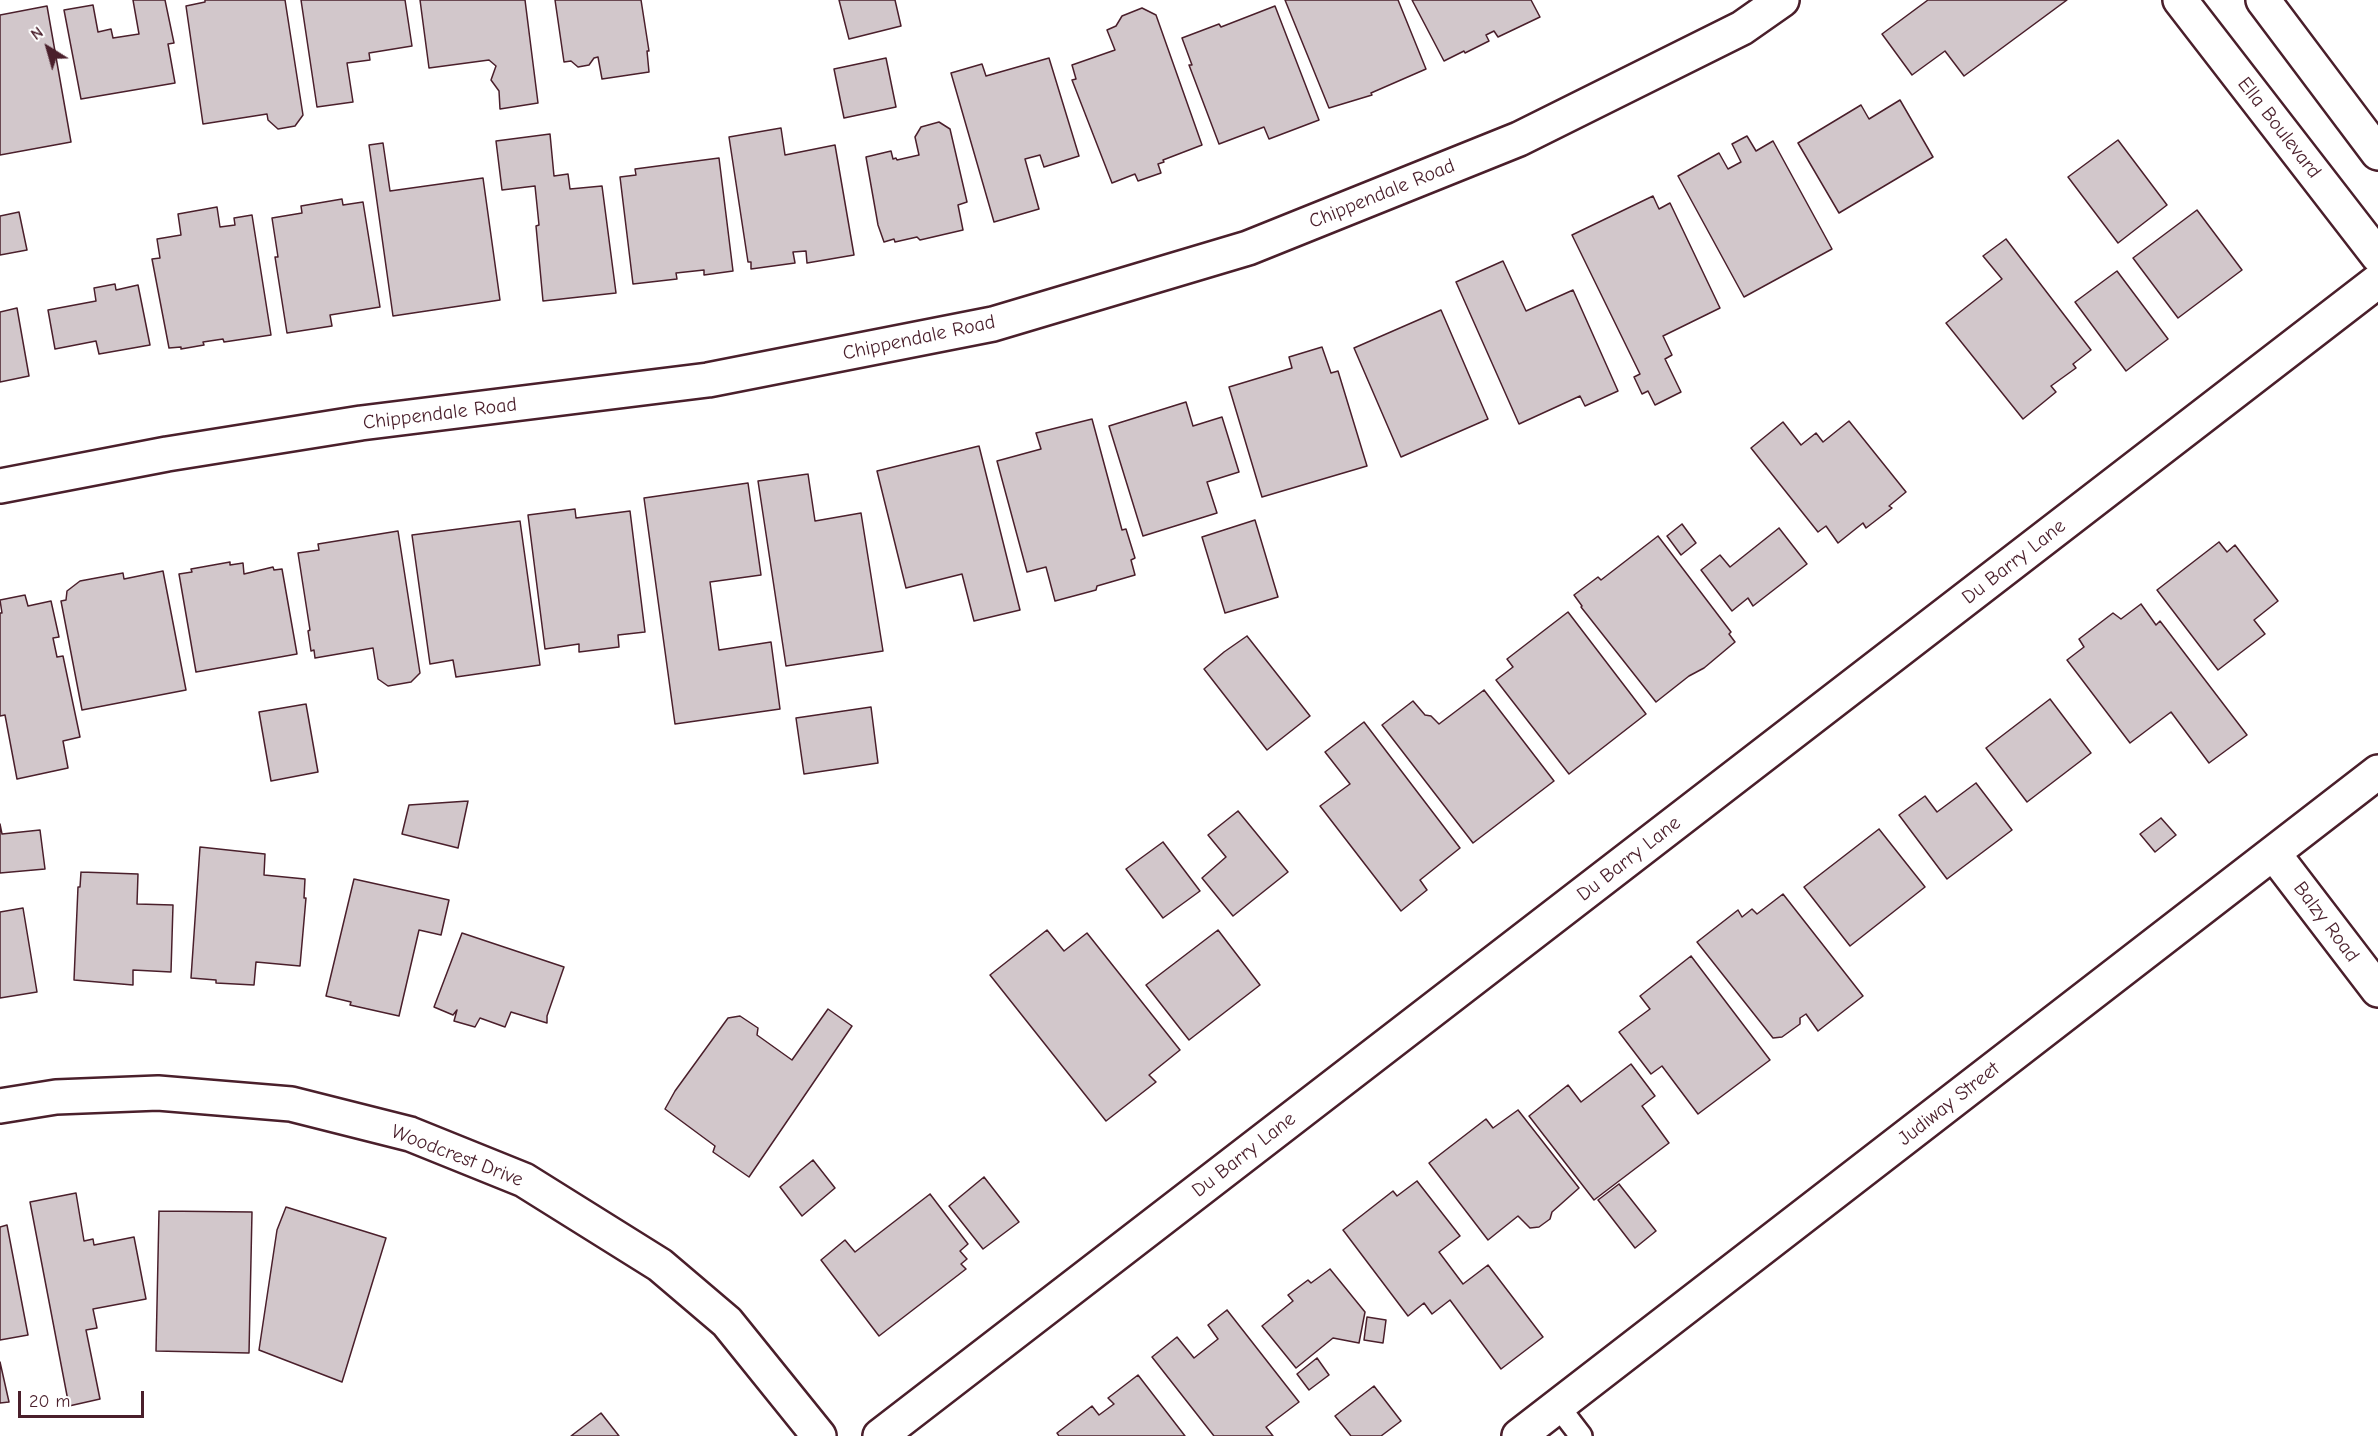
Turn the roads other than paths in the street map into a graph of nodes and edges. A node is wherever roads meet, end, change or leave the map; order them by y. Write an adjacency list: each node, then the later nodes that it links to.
1 (1782, 0): 7 (street, Chippendale Road)
2 (2180, 0): 5 (street, Ella Boulevard)
3 (2263, 0): 4 (street)
4 (2378, 153)
5 (2378, 256)
6 (2378, 281): 14 (street, Du Barry Lane)
7 (0, 486)
8 (2378, 772): 9 (street, Judiway Street)
9 (2274, 854): 10 (street, Balzy Road); 12 (street, Judiway Street)
10 (2378, 990)
11 (0, 1106): 13 (street, Woodcrest Drive)
12 (1558, 1406): 15 (street, Judiway Street); 16 (lane)
13 (819, 1436)
14 (880, 1436)
15 (1519, 1436)
16 (1581, 1436)

